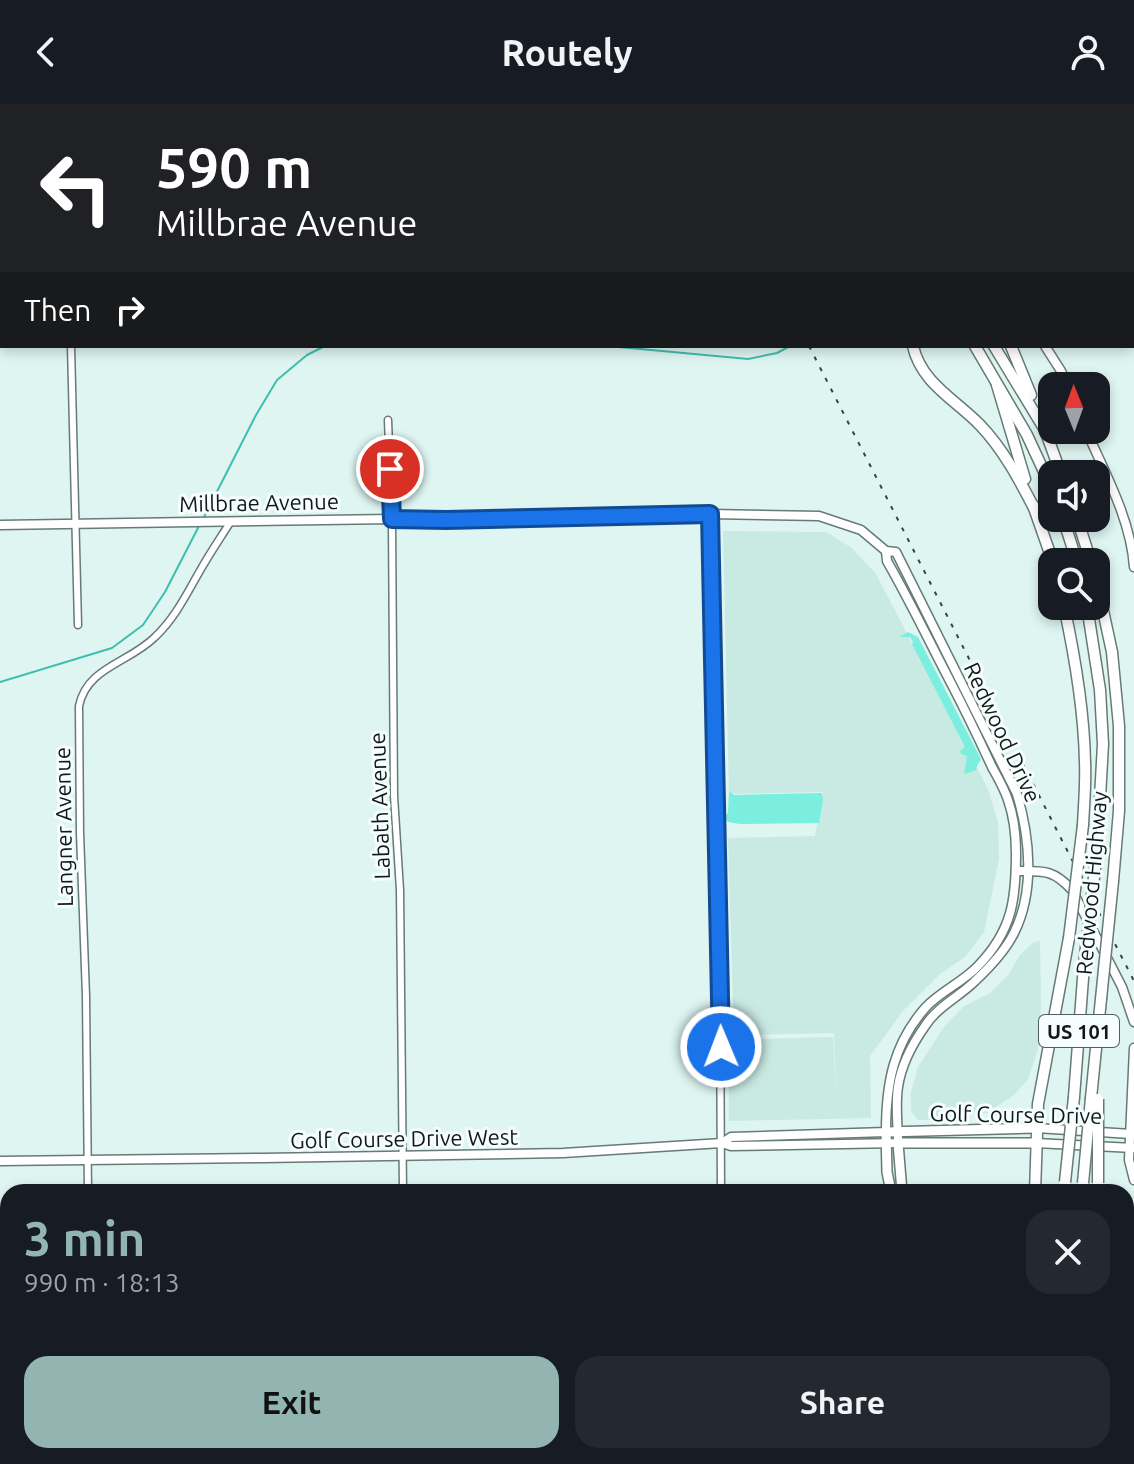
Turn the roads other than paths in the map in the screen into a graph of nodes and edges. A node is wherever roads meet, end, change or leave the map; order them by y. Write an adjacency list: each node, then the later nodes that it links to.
1 (71, 348): 18 (street)
2 (914, 348): 14 (highway)
3 (976, 348): 8 (highway)
4 (995, 348): 10 (highway)
5 (1012, 348): 9 (highway)
6 (1046, 348): 7 (street)
7 (1061, 372)
8 (997, 385): 13 (highway); 14 (highway)
9 (1038, 413)
10 (1038, 418)
11 (388, 420): 16 (street, Labath Avenue)
12 (1092, 444): 22 (street)
13 (1039, 460)
14 (1034, 508): 20 (highway)
15 (710, 514): 16 (street, Millbrae Avenue); 21 (street, Redwood Drive); 42 (street)
16 (392, 519): 17 (street, Millbrae Avenue); 47 (street, Labath Avenue)
17 (231, 521): 18 (street, Millbrae Avenue); 48 (street, Langner Avenue)
18 (75, 523): 19 (street, Millbrae Avenue); 26 (street)
19 (0, 525)
20 (1048, 548)
21 (886, 551): 27 (street, Redwood Drive); 28 (street, Redwood Drive)
22 (1134, 567)
23 (1067, 620): 38 (highway, bridge)
24 (1089, 620): 57 (highway, Redwood Highway / US 101, bridge)
25 (1105, 620): 37 (highway, Redwood Highway / US 101, bridge)
26 (78, 625)
27 (1016, 871): 28 (street); 29 (street, Redwood Drive)
28 (1028, 871): 30 (street, Redwood Drive); 33 (street)
29 (1004, 930): 30 (street); 31 (street, Redwood Drive)
30 (1014, 934): 32 (street, Redwood Drive)
31 (958, 983): 32 (street); 34 (street, Redwood Drive)
32 (965, 991): 35 (street, Redwood Drive)
33 (1134, 1022)
34 (904, 1039): 35 (street); 40 (street, Redwood Drive)
35 (913, 1044): 39 (street, Redwood Drive)
36 (1134, 1048): 41 (street)
37 (1095, 1098): 58 (highway, Redwood Highway / US 101, bridge); 59 (highway, bridge)
38 (1036, 1128): 39 (main road, Golf Course Drive); 41 (street, Golf Course Drive); 45 (highway)
39 (898, 1131): 40 (main road, Golf Course Drive); 44 (street, Redwood Drive)
40 (886, 1132): 42 (street); 43 (main road, Redwood Drive)
41 (1132, 1134): 46 (street)
42 (722, 1143): 43 (street); 47 (street, Golf Course Drive West); 53 (street)
43 (887, 1143): 44 (street); 54 (main road, Redwood Drive)
44 (898, 1143): 45 (main road, Golf Course Drive); 55 (main road, Redwood Drive)
45 (1036, 1143): 46 (street, Golf Course Drive); 56 (highway)
46 (1132, 1148): 50 (street)
47 (402, 1156): 48 (street, Golf Course Drive West); 52 (street, Labath Avenue)
48 (87, 1160): 49 (street, Golf Course Drive West); 51 (street, Langner Avenue)
49 (0, 1161)
50 (1134, 1180)
51 (88, 1184)
52 (403, 1184)
53 (721, 1184)
54 (889, 1184)
55 (901, 1184)
56 (1035, 1184)
57 (1065, 1184)
58 (1082, 1184)
59 (1098, 1184)

